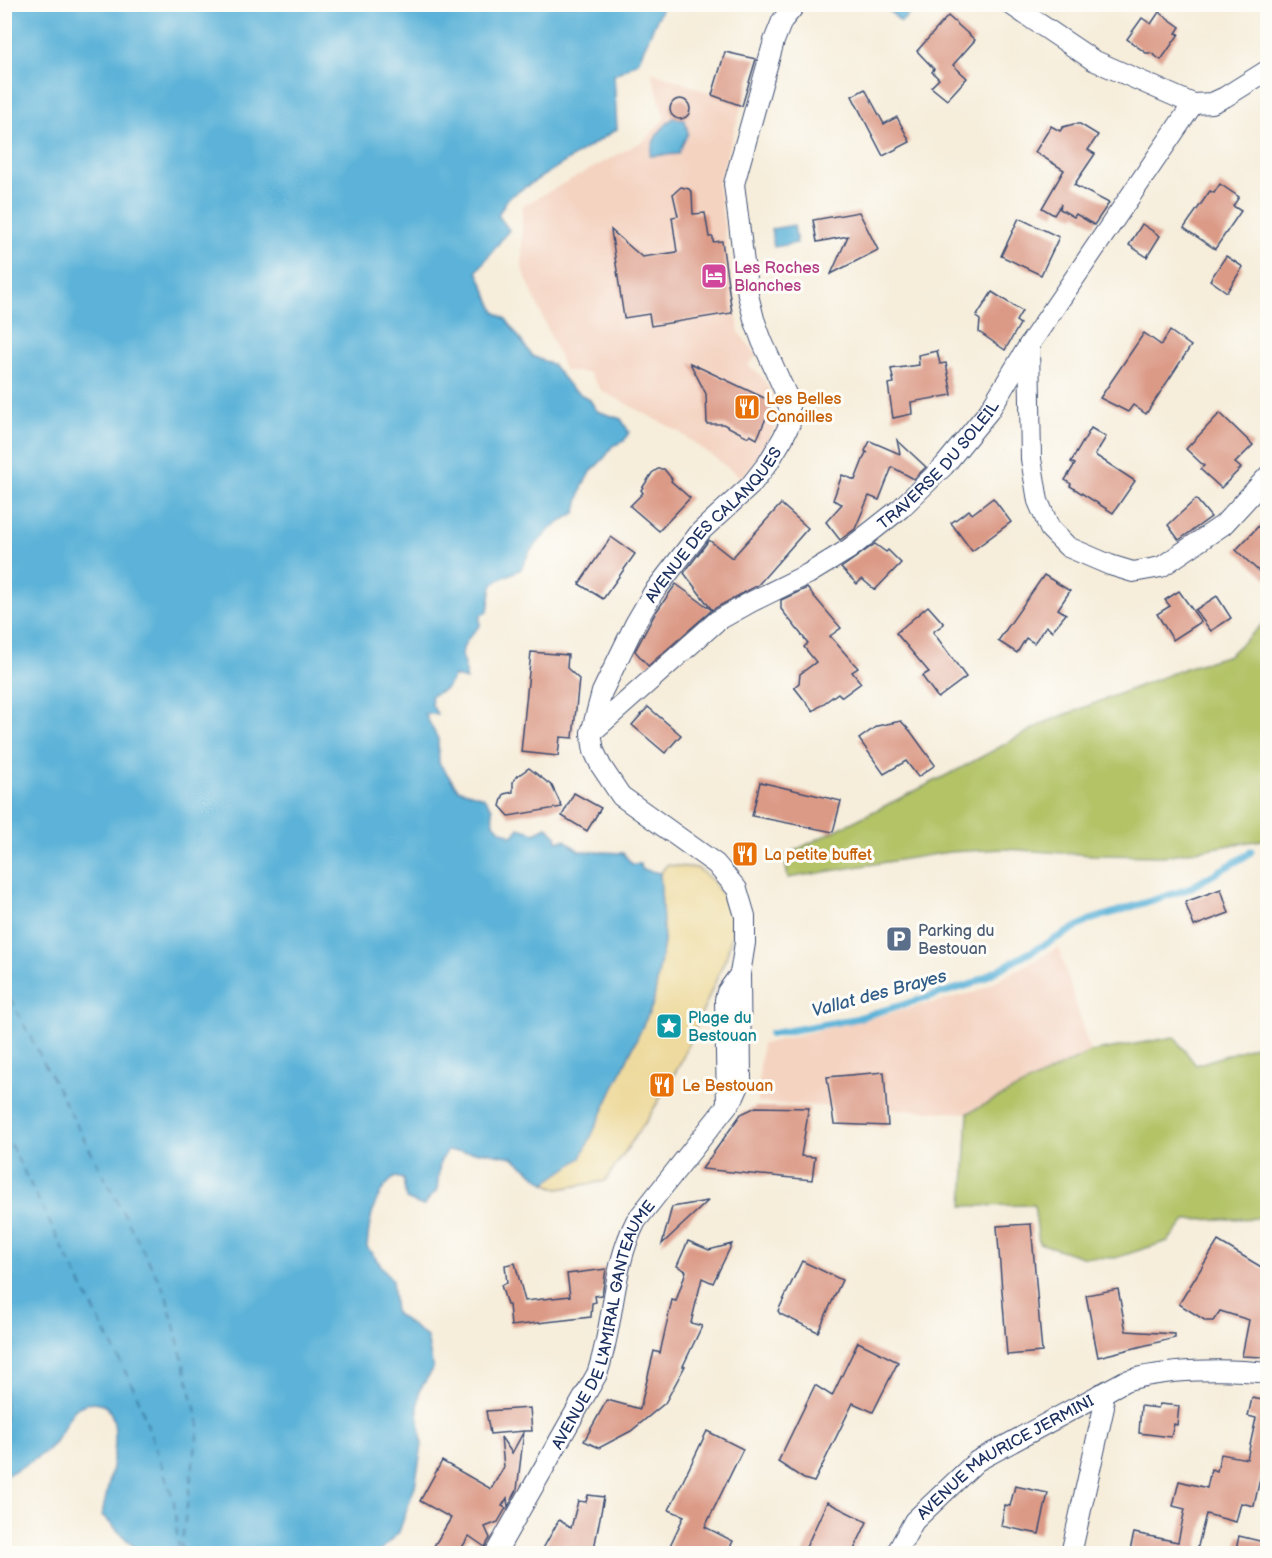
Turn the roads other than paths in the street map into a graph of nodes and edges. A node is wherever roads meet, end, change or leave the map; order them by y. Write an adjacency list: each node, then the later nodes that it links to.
1 (796, 4): 7 (street, AVENUE DES CALANQUES)
2 (1010, 4): 4 (street)
3 (1268, 70): 4 (street)
4 (1194, 104): 5 (street, TRAVERSE DU SOLEIL)
5 (1029, 345): 6 (street); 7 (street, TRAVERSE DU SOLEIL)
6 (1268, 476)
7 (591, 733): 10 (street, AVENUE DE L'AMIRAL GANTEAUME)
8 (1268, 1373): 9 (street, AVENUE MAURICE JERMINI)
9 (1100, 1394): 11 (street, AVENUE MAURICE JERMINI); 12 (street)
10 (495, 1554)
11 (896, 1554)
12 (1071, 1554)

